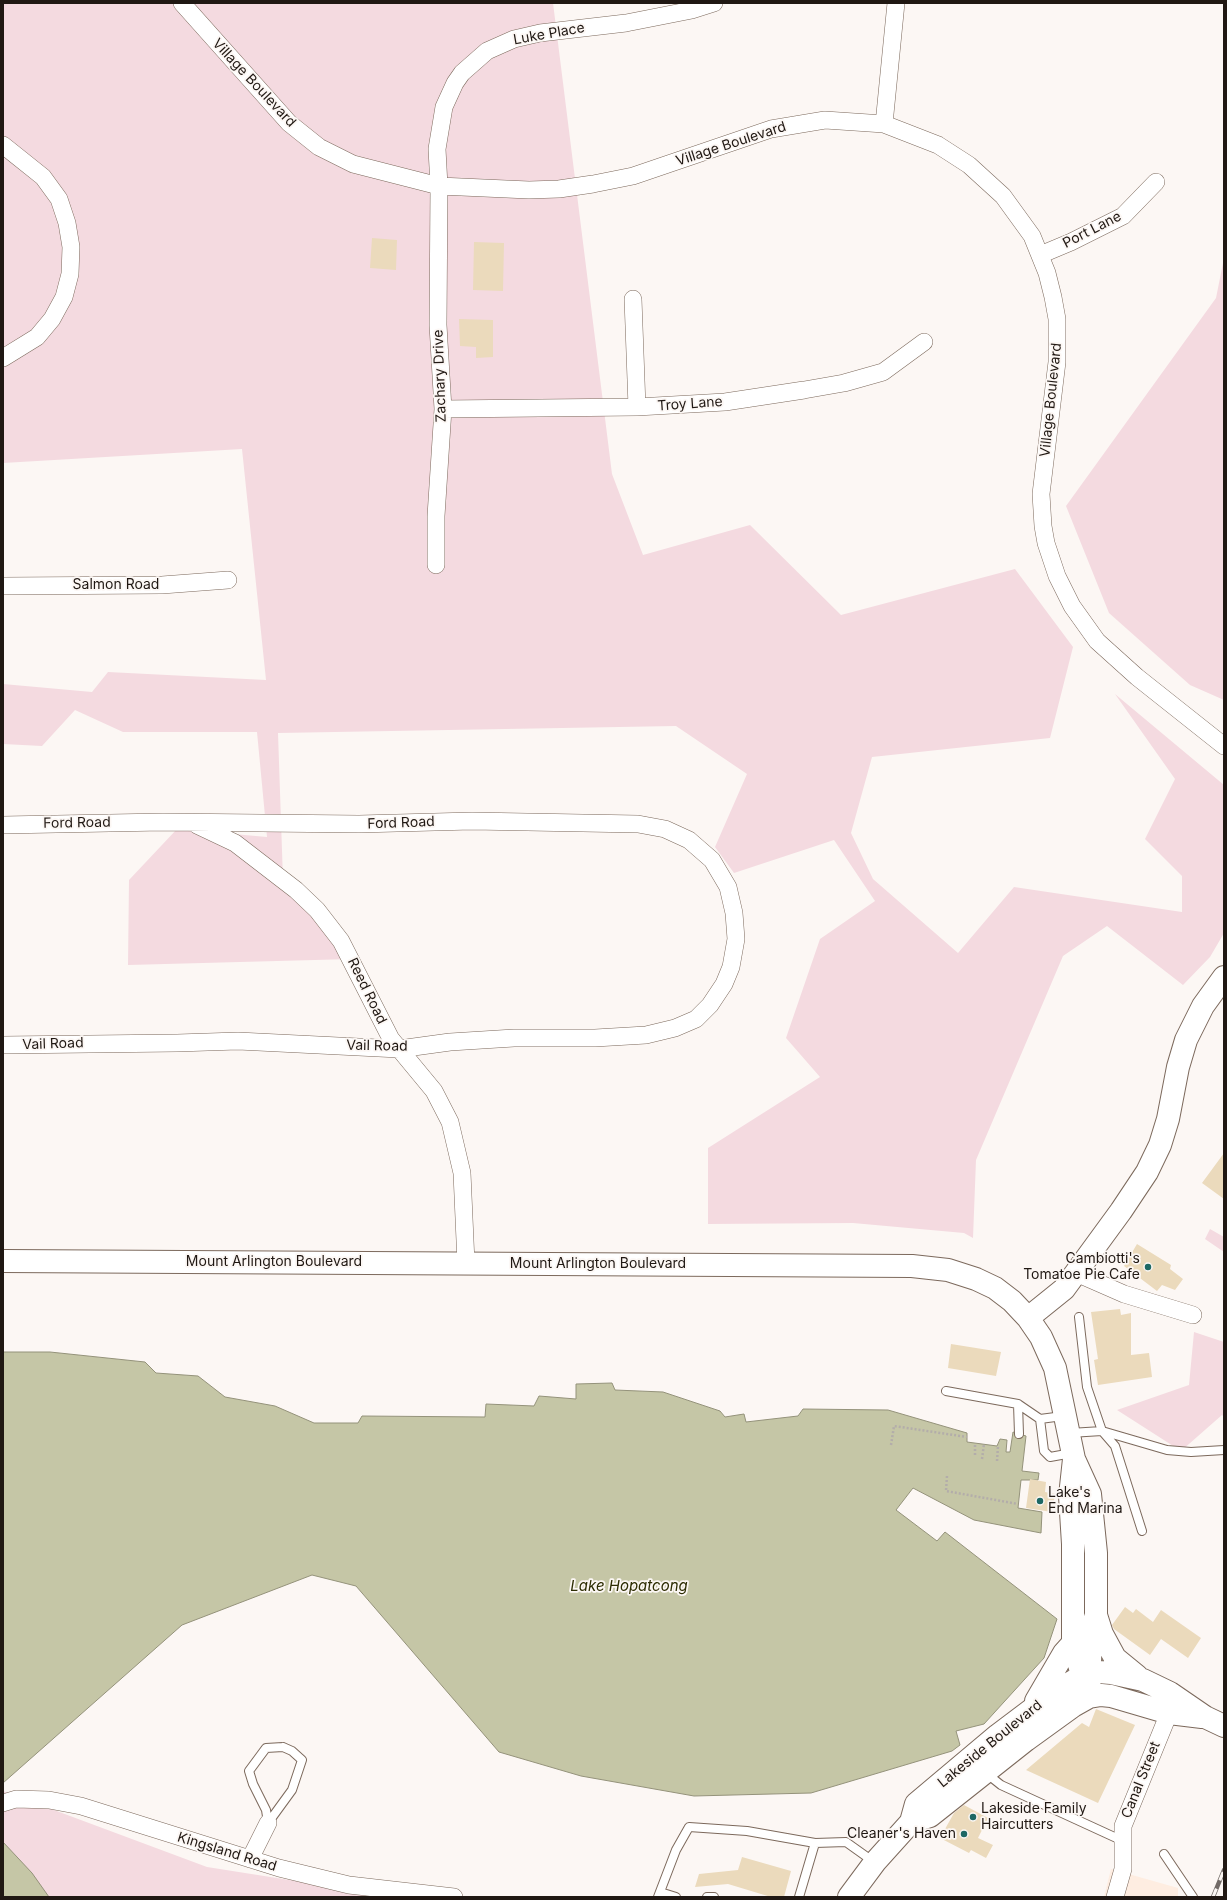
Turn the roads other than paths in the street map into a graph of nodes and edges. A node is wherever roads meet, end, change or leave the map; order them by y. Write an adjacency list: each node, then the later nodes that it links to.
1 (182, 3): 7 (street, Village Boulevard)
2 (714, 3): 7 (street, Luke Place)
3 (896, 3): 4 (street)
4 (884, 124): 7 (street, Village Boulevard); 8 (street, Village Boulevard)
5 (3, 145): 11 (street)
6 (1156, 182): 8 (street, Port Lane)
7 (439, 186): 13 (street, Zachary Drive)
8 (1040, 255): 17 (street, Village Boulevard)
9 (633, 299): 12 (street)
10 (924, 342): 12 (street, Troy Lane)
11 (3, 358)
12 (637, 407): 13 (street, Troy Lane)
13 (443, 409): 14 (street, Zachary Drive)
14 (436, 565)
15 (228, 580): 16 (street, Salmon Road)
16 (3, 586)
17 (1224, 746)
18 (191, 822): 19 (street, Ford Road); 20 (street, Ford Road); 23 (street, Reed Road)
19 (3, 824)
20 (735, 931): 23 (street, Vail Road)
21 (1224, 977): 26 (main road)
22 (3, 1045): 23 (street, Vail Road)
23 (399, 1049): 25 (street, Reed Road)
24 (3, 1261): 25 (main road, Mount Arlington Boulevard)
25 (466, 1263): 29 (main road, Mount Arlington Boulevard)
26 (1076, 1273): 27 (street); 29 (main road)
27 (1193, 1315)
28 (1079, 1317): 33 (lane)
29 (1028, 1318): 35 (main road, Mount Arlington Boulevard)
30 (946, 1391): 31 (lane)
31 (1018, 1404): 32 (lane); 34 (lane)
32 (1040, 1419): 35 (lane); 35 (lane)
33 (1102, 1431): 35 (lane); 36 (lane); 37 (lane)
34 (1019, 1434)
35 (1071, 1440): 38 (main road); 39 (main road)
36 (1224, 1450)
37 (1142, 1531)
38 (1096, 1615): 40 (main road); 41 (main road)
39 (1073, 1643): 40 (main road); 43 (main road)
40 (1086, 1675): 41 (main road); 42 (main road); 43 (main road, Lakeside Boulevard)
41 (1143, 1680): 45 (main road)
42 (1089, 1697): 44 (main road); 46 (main road, Lakeside Boulevard)
43 (1029, 1712): 48 (main road, Lakeside Boulevard)
44 (1169, 1713): 45 (main road); 50 (street, Canal Street)
45 (1215, 1721)
46 (986, 1772): 48 (main road, Lakeside Boulevard); 50 (lane)
47 (3, 1803): 53 (street, Kingsland Road)
48 (911, 1822): 54 (main road, Lakeside Boulevard)
49 (268, 1823): 49 (lane); 53 (street)
50 (1123, 1841): 62 (street, Canal Street)
51 (815, 1843): 54 (lane); 55 (lane); 60 (lane)
52 (1164, 1854): 63 (lane)
53 (250, 1859): 56 (street, Kingsland Road)
54 (875, 1862): 61 (main road, Lakeside Boulevard)
55 (659, 1894): 57 (lane)
56 (454, 1897)
57 (676, 1897)
58 (707, 1897): 59 (lane)
59 (714, 1897)
60 (799, 1897)
61 (849, 1897)
62 (1116, 1897)
63 (1193, 1897)

